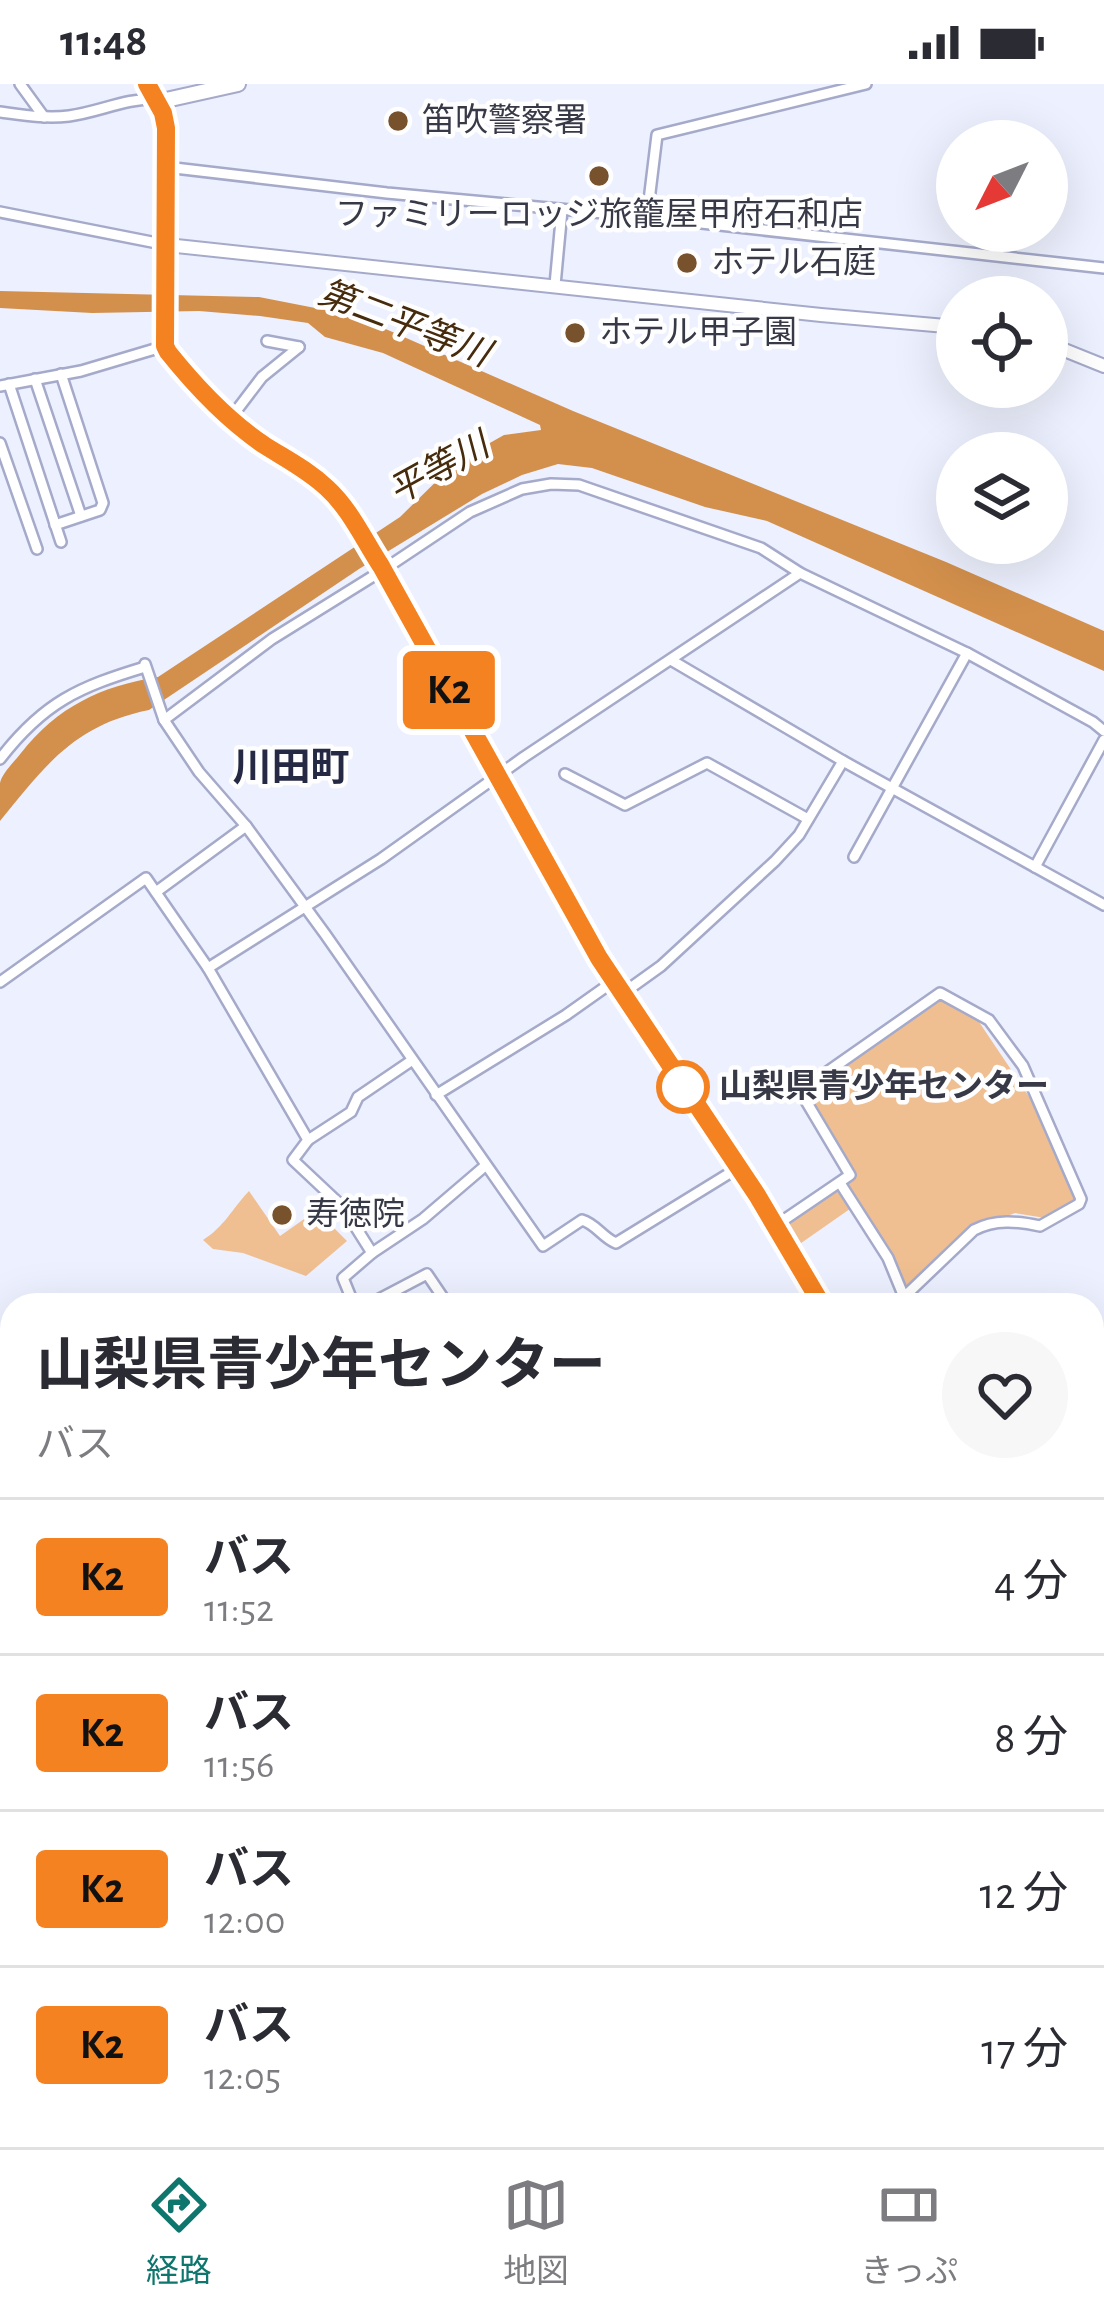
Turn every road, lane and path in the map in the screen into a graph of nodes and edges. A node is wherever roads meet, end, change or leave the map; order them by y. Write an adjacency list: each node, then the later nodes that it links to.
1 (20, 84): 8 (street)
2 (238, 84): 5 (main road)
3 (809, 84): 6 (street)
4 (866, 84): 6 (street)
5 (152, 92): 8 (street); 9 (highway)
6 (812, 98): 12 (street)
7 (0, 112): 8 (street)
8 (44, 117)
9 (166, 167): 10 (street); 13 (highway)
10 (562, 210): 12 (street); 15 (street)
11 (0, 212): 13 (street)
12 (647, 217): 14 (street)
13 (167, 245): 15 (street); 18 (highway)
14 (1104, 268)
15 (555, 285): 16 (street)
16 (936, 324)
17 (267, 341): 24 (street)
18 (165, 346): 21 (street); 24 (highway)
19 (1068, 351): 20 (street)
20 (1104, 366)
21 (61, 374): 22 (street); 27 (street)
22 (35, 379): 23 (street); 27 (street)
23 (5, 385): 28 (street)
24 (230, 419): 31 (highway)
25 (0, 443): 26 (street)
26 (4, 469): 30 (street)
27 (81, 517): 28 (street)
28 (55, 525): 29 (street)
29 (61, 542)
30 (37, 549)
31 (382, 568): 32 (street); 35 (street); 40 (highway)
32 (800, 573): 33 (street); 34 (street)
33 (967, 653): 36 (street); 41 (street)
34 (671, 660): 38 (street); 40 (street)
35 (164, 720): 37 (street); 43 (street)
36 (1104, 736): 45 (street)
37 (0, 759)
38 (843, 761): 41 (street); 42 (street)
39 (565, 773): 42 (street)
40 (497, 778): 48 (street); 51 (highway)
41 (892, 788): 44 (street); 45 (street)
42 (808, 819): 51 (street)
43 (246, 826): 46 (street); 48 (street)
44 (854, 857)
45 (1035, 867): 47 (street)
46 (156, 892): 49 (street); 50 (street)
47 (1104, 905)
48 (304, 907): 49 (street); 52 (street)
49 (208, 968): 54 (street)
50 (0, 982)
51 (618, 988): 53 (street); 56 (highway)
52 (411, 1061): 53 (street); 54 (street)
53 (436, 1095): 55 (street)
54 (308, 1140): 59 (street)
55 (485, 1166): 56 (street); 59 (street)
56 (738, 1168): 58 (highway)
57 (840, 1183): 58 (street); 64 (street); 65 (street)
58 (776, 1226): 63 (highway)
59 (371, 1253): 60 (street)
60 (349, 1293)
61 (391, 1293): 62 (street)
62 (440, 1293)
63 (815, 1293)
64 (902, 1293)
65 (908, 1293)

